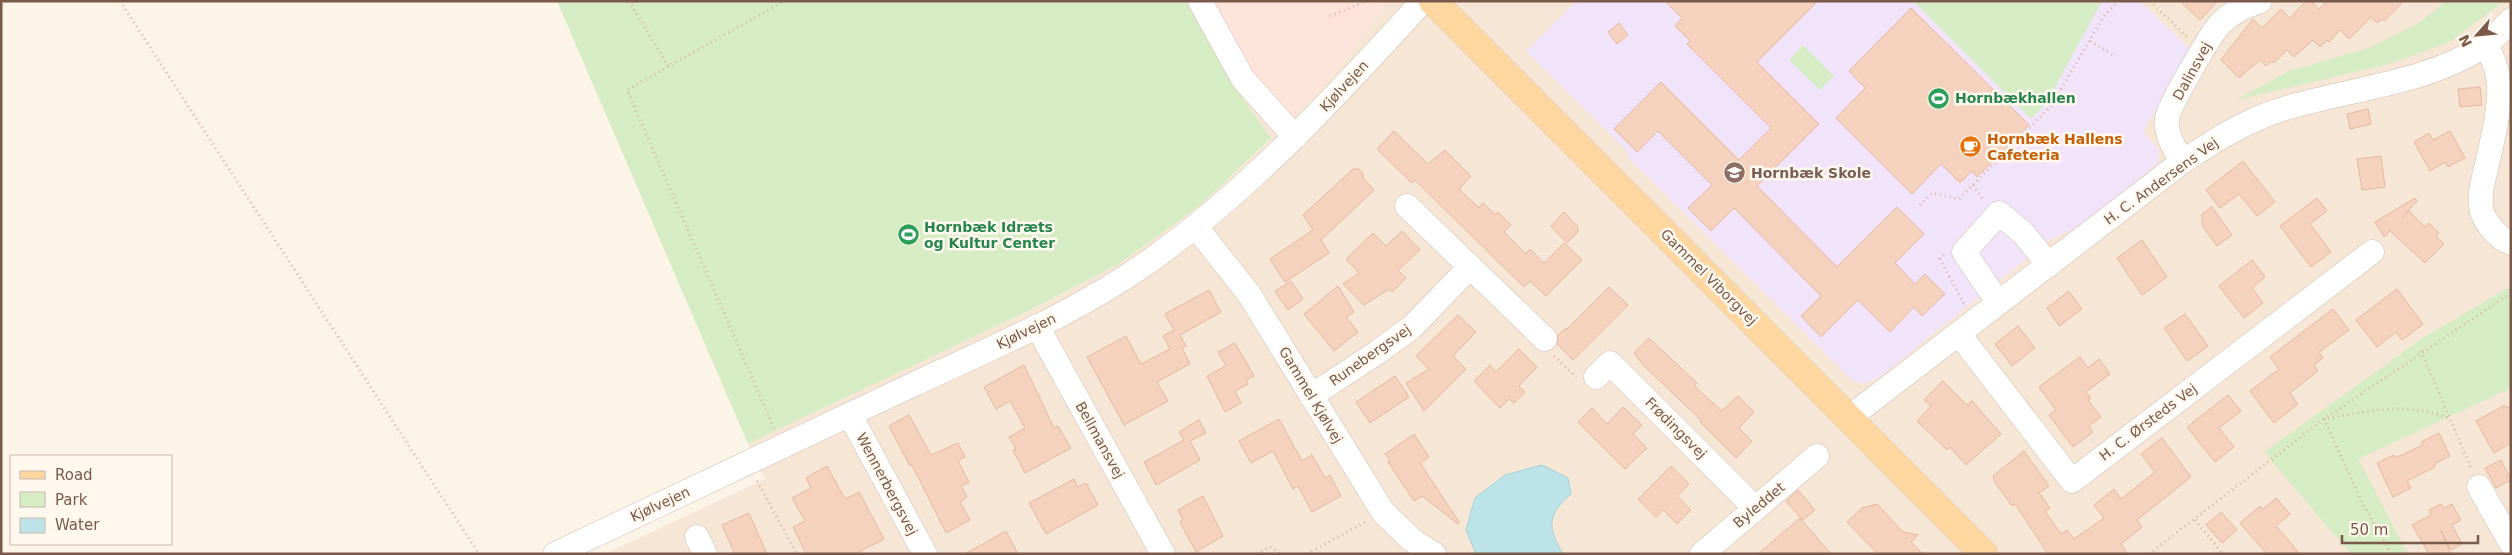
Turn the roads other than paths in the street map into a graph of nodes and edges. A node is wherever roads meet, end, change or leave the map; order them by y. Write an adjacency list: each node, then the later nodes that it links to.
1 (1200, 1): 7 (street)
2 (1423, 1): 7 (street, Kjølvejen)
3 (1433, 1): 22 (main road, Gammel Viborgvej)
4 (2260, 1): 8 (street, Dalinsvej)
5 (2511, 20): 6 (street, H. C. Andersens Vej)
6 (2486, 44): 8 (street, H. C. Andersens Vej); 11 (street)
7 (1295, 138): 10 (street, Kjølvejen)
8 (2182, 162): 13 (street, H. C. Andersens Vej)
9 (1407, 206): 14 (street)
10 (1196, 227): 16 (street, Kjølvejen); 20 (street, Gammel Kjølvej)
11 (2511, 243)
12 (2372, 252): 17 (street, H. C. Ørsteds Vej)
13 (2049, 265): 15 (street, H. C. Andersens Vej); 15 (street)
14 (1469, 268): 18 (street); 20 (street, Runebergsvej)
15 (1998, 302): 17 (street, H. C. Andersens Vej)
16 (1037, 326): 21 (street, Kjølvejen); 30 (street, Bellmansvej)
17 (1959, 334): 22 (street, H. C. Andersens Vej)
18 (1545, 339)
19 (1596, 377): 25 (street, Frødingsvej)
20 (1311, 396): 31 (street, Gammel Kjølvej)
21 (850, 414): 28 (street, Kjølvejen); 29 (street, Wennerbergsvej)
22 (1850, 417): 33 (main road, Gammel Viborgvej)
23 (1817, 456): 25 (street, Byleddet)
24 (2479, 487): 26 (street)
25 (1755, 508): 32 (street, Byleddet)
26 (2504, 517): 27 (street)
27 (2511, 543)
28 (555, 554)
29 (925, 554)
30 (1163, 554)
31 (1434, 554)
32 (1702, 554)
33 (1984, 554)

